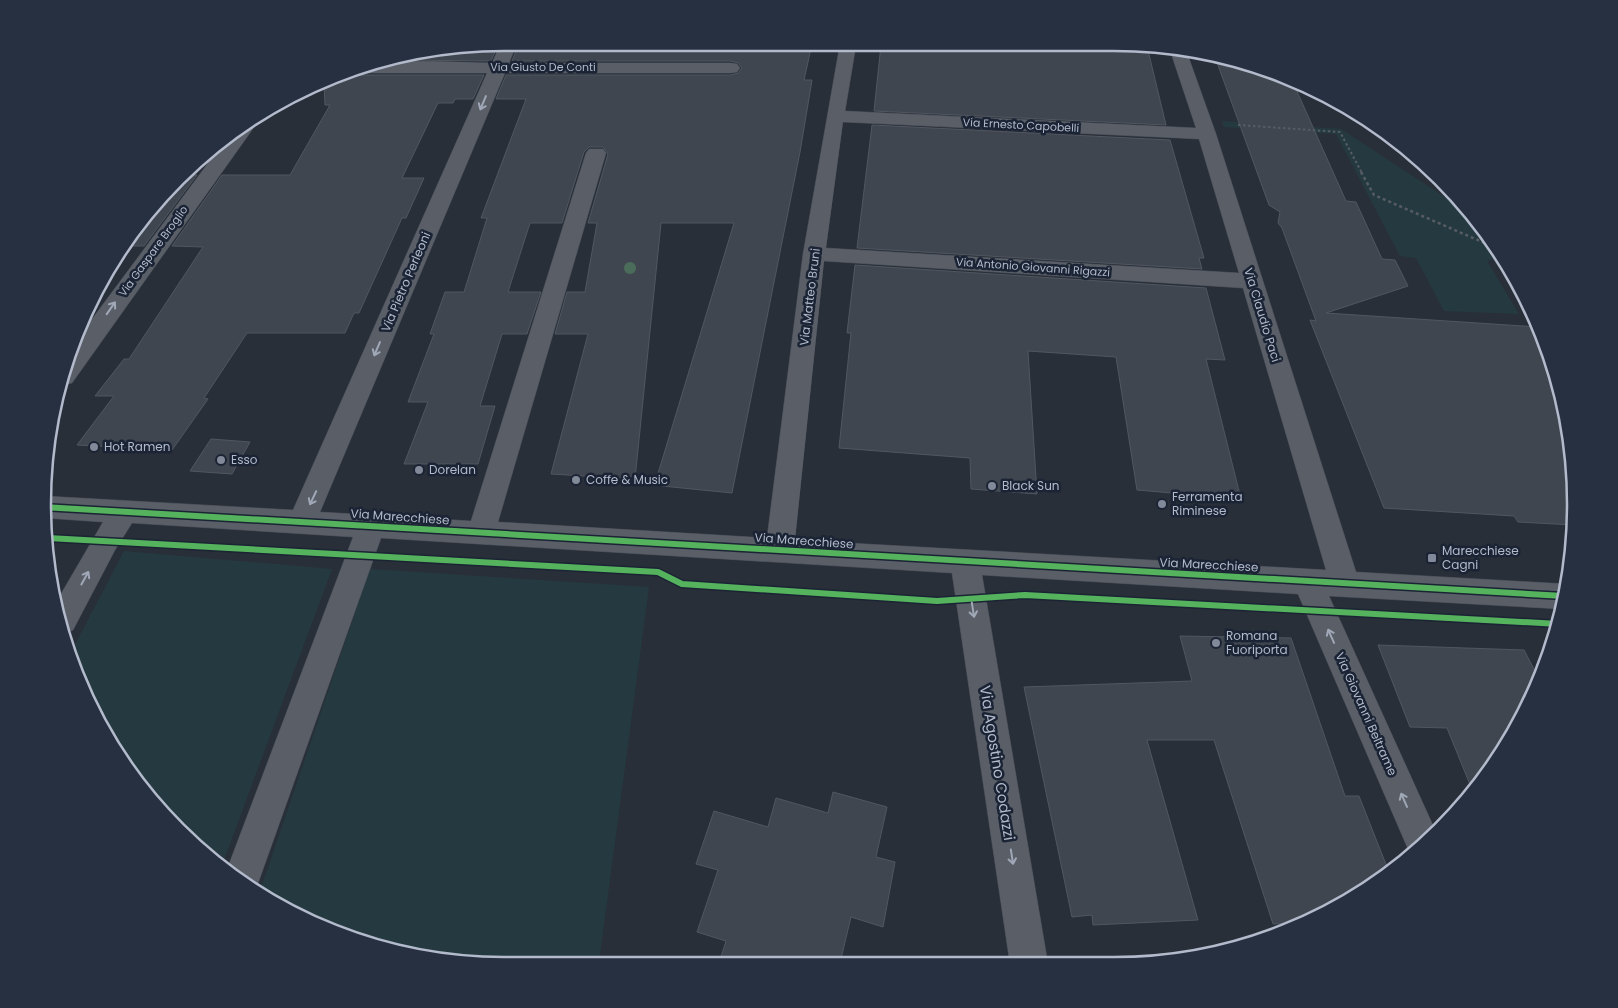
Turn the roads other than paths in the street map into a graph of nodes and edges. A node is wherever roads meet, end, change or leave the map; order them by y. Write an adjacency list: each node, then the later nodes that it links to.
1 (505, 51): 4 (street, Via Pietro Perleoni)
2 (847, 51): 7 (street, Via Matteo Bruni)
3 (1180, 56): 8 (street, Via Claudio Paci)
4 (498, 67): 5 (street, Via Giusto De Conti); 6 (street, Via Giusto De Conti); 16 (street, Via Pietro Perleoni, one-way to 16)
5 (384, 68)
6 (731, 68)
7 (835, 116): 8 (street, Via Ernesto Capobelli); 11 (street, Via Matteo Bruni)
8 (1206, 128): 12 (street, Via Claudio Paci)
9 (234, 140): 13 (street, Via Gaspare Broglio, one-way to 9)
10 (596, 153): 18 (street)
11 (814, 254): 12 (street, Via Antonio Giovanni Rigazzi); 19 (street, Via Matteo Bruni)
12 (1252, 281): 22 (street, Via Claudio Paci)
13 (74, 361)
14 (51, 507): 15 (street, Via Marecchiese)
15 (125, 512): 16 (street, Via Marecchiese); 24 (street, one-way to 15)
16 (302, 521): 17 (street, Via Marecchiese)
17 (371, 526): 18 (street, Via Marecchiese); 26 (street)
18 (480, 534): 19 (street, Via Marecchiese)
19 (780, 551): 20 (street, Via Marecchiese)
20 (965, 562): 21 (street, Via Marecchiese); 27 (street, Via Agostino Codazzi, one-way to 27)
21 (1308, 582): 22 (street, Via Marecchiese); 25 (street, Via Giovanni Beltrame, one-way to 21)
22 (1344, 584): 23 (street, Via Marecchiese)
23 (1557, 596)
24 (65, 615)
25 (1420, 837)
26 (244, 874)
27 (1029, 957)

